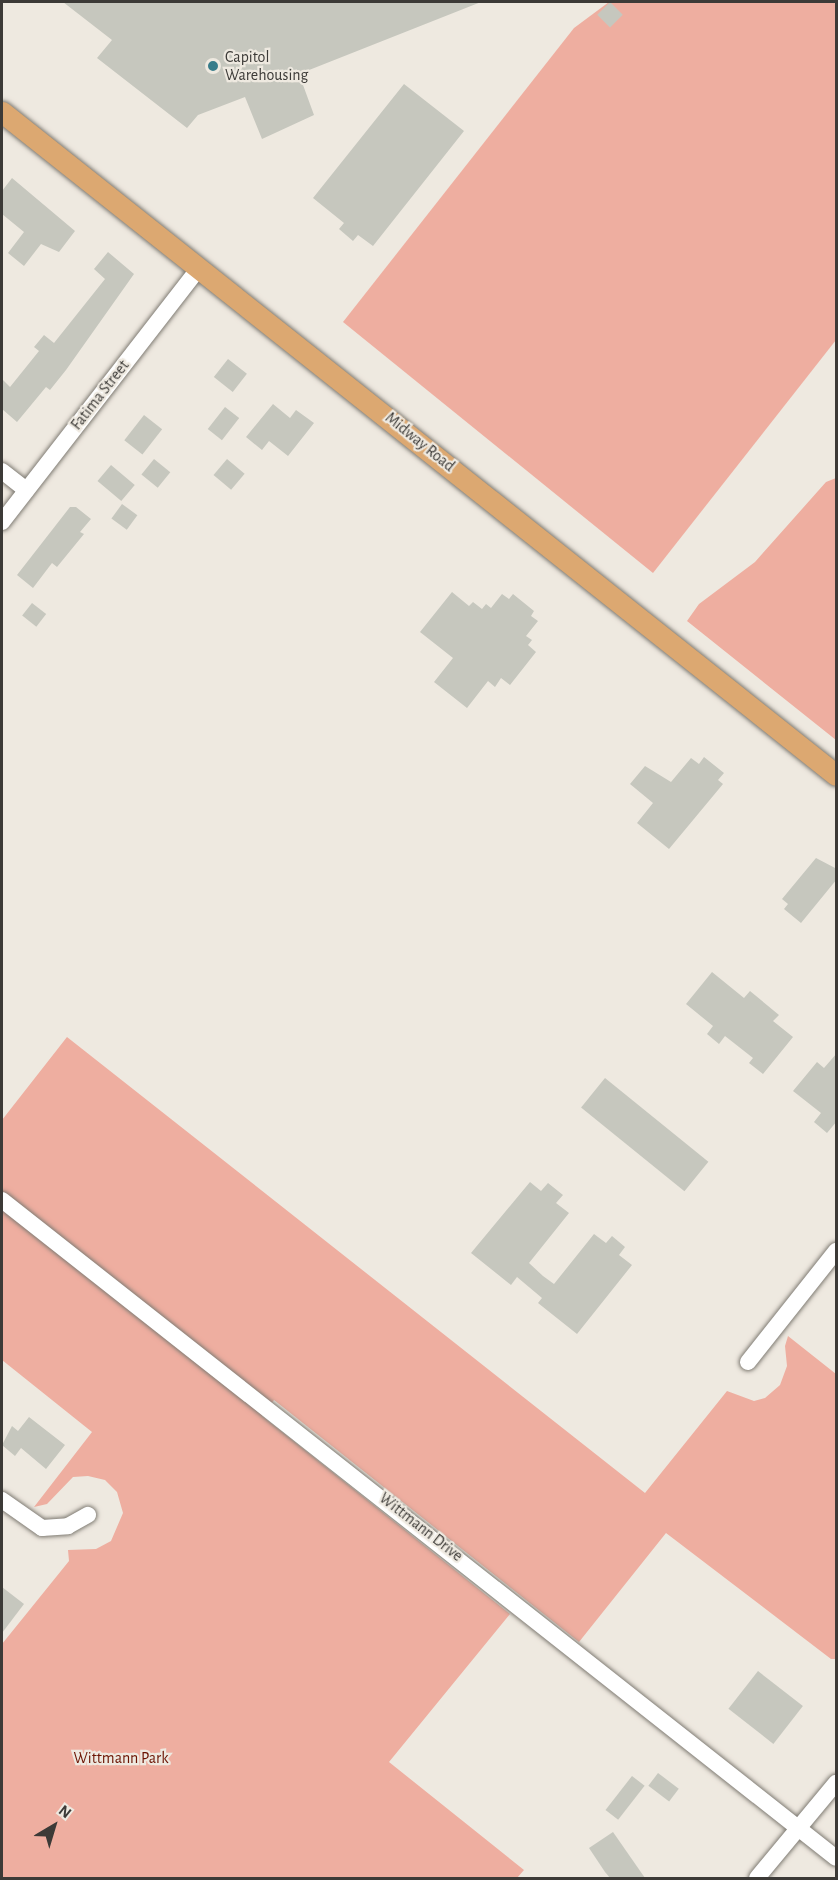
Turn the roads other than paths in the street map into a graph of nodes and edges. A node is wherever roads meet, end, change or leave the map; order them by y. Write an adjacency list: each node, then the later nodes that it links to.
1 (2, 112): 2 (main road, Midway Road)
2 (199, 268): 4 (street, Fatima Street); 6 (main road, Midway Road)
3 (2, 471): 4 (street)
4 (26, 490): 5 (street, Fatima Street)
5 (2, 522)
6 (837, 775)
7 (2, 1200): 13 (street, Wittmann Drive)
8 (837, 1251): 9 (street)
9 (748, 1362)
10 (2, 1500): 11 (street)
11 (88, 1515)
12 (837, 1783): 13 (street)
13 (797, 1827): 14 (street, Wittmann Drive); 15 (street)
14 (837, 1858)
15 (757, 1878)

